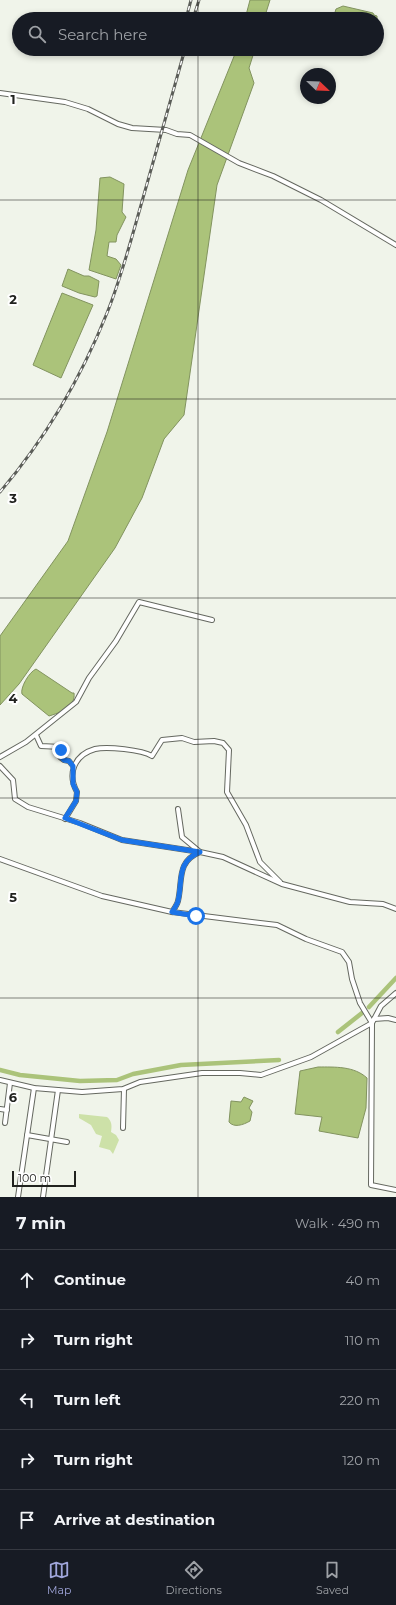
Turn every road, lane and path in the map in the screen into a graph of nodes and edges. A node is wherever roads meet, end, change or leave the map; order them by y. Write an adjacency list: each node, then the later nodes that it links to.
1 (0, 93): 2 (street)
2 (396, 245)
3 (212, 620): 4 (street)
4 (36, 734): 5 (street); 7 (street)
5 (0, 757)
6 (0, 766): 9 (street)
7 (73, 766): 9 (street); 12 (street)
8 (178, 809): 10 (street)
9 (65, 818): 10 (street)
10 (200, 852): 12 (street); 14 (street)
11 (0, 859): 14 (street)
12 (282, 884): 13 (street)
13 (396, 909)
14 (172, 912): 17 (street)
15 (396, 993): 17 (street)
16 (396, 1020): 17 (street)
17 (373, 1021): 21 (street); 30 (street)
18 (0, 1080): 19 (street)
19 (10, 1083): 20 (street); 24 (street)
20 (34, 1088): 22 (street); 27 (street)
21 (124, 1089): 22 (street); 26 (street)
22 (58, 1090): 28 (street)
23 (0, 1109): 24 (street)
24 (7, 1110): 25 (street)
25 (5, 1123)
26 (123, 1128)
27 (27, 1135): 28 (street); 31 (street)
28 (51, 1140): 29 (street); 32 (street)
29 (67, 1142)
30 (396, 1190)
31 (18, 1197)
32 (43, 1197)

